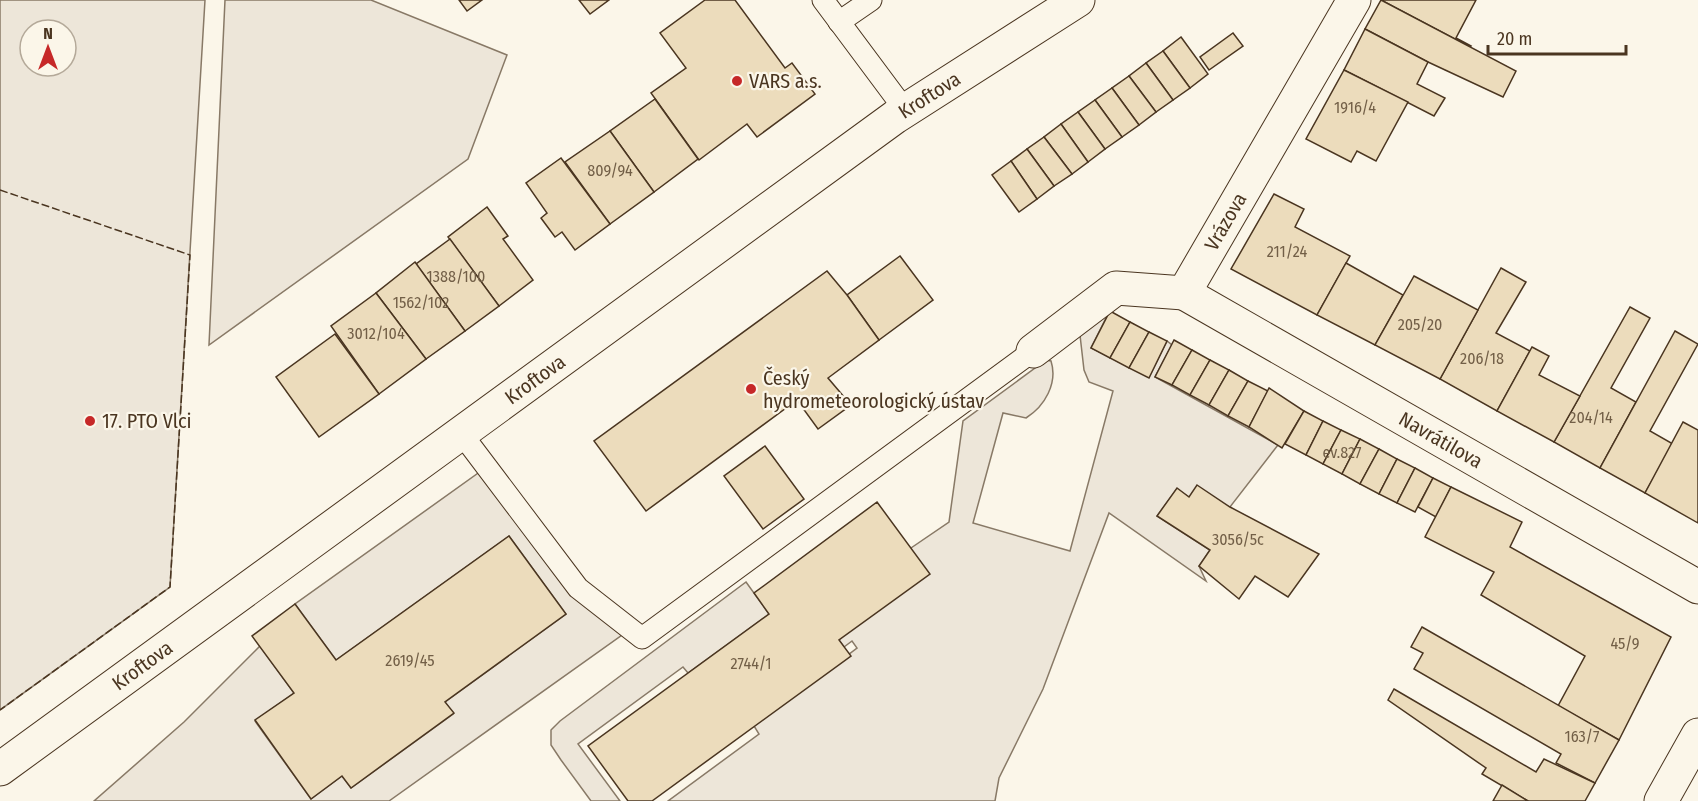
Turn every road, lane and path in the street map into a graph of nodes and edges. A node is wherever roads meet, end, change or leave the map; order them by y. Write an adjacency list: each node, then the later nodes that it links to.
1 (823, 0): 5 (lane)
2 (871, 0): 5 (lane)
3 (1078, 0): 6 (street, Kroftova)
4 (1354, 0): 7 (street, Vrázova)
5 (839, 22): 6 (lane)
6 (905, 110): 9 (street, Kroftova)
7 (1184, 293): 8 (street); 10 (street, Navrátilova)
8 (1033, 351): 9 (lane)
9 (461, 433): 12 (street, Kroftova)
10 (1698, 587)
11 (1698, 735): 13 (street)
12 (0, 769)
13 (1661, 801)

